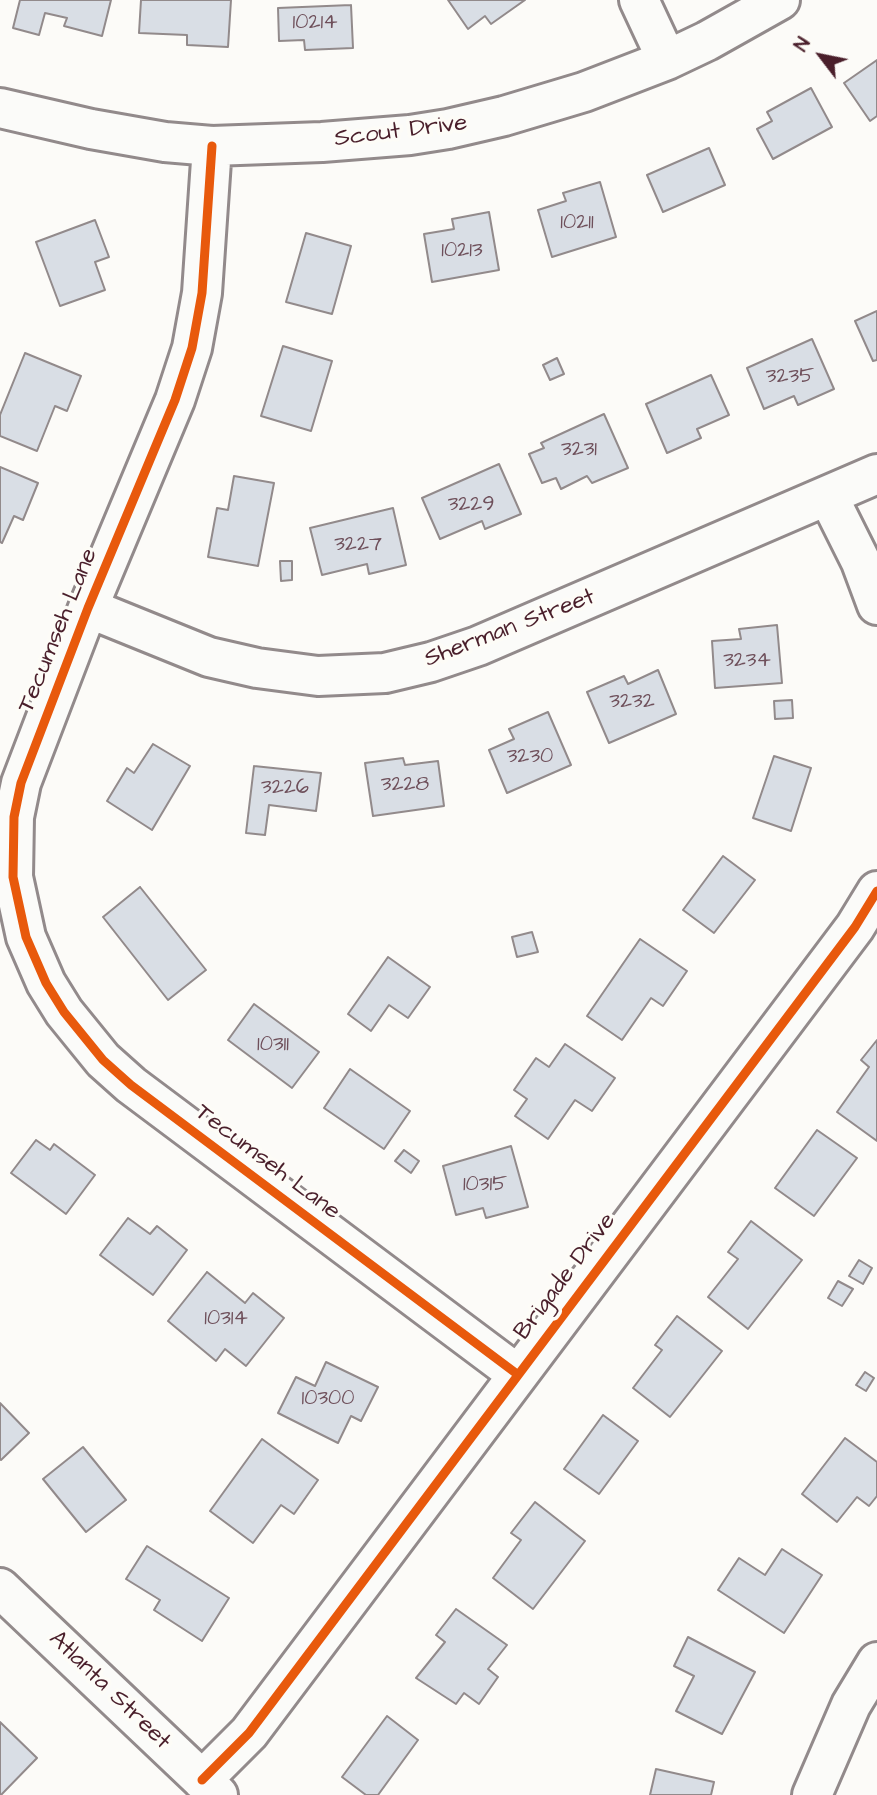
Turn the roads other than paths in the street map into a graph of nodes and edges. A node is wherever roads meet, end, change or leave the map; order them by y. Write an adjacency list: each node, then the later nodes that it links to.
1 (639, 0): 3 (street)
2 (780, 0): 3 (street, Scout Drive)
3 (667, 60): 5 (street, Scout Drive)
4 (0, 108): 5 (street, Scout Drive)
5 (212, 146): 9 (street, Tecumseh Lane)
6 (877, 474): 7 (street, Sherman Street)
7 (828, 496): 8 (street); 9 (street, Sherman Street)
8 (877, 605)
9 (88, 608): 11 (street, Tecumseh Lane)
10 (877, 891): 11 (street, Brigade Drive)
11 (517, 1374): 14 (street, Brigade Drive)
12 (0, 1588): 14 (street, Atlanta Street)
13 (877, 1662): 15 (street)
14 (210, 1788)
15 (813, 1795)

